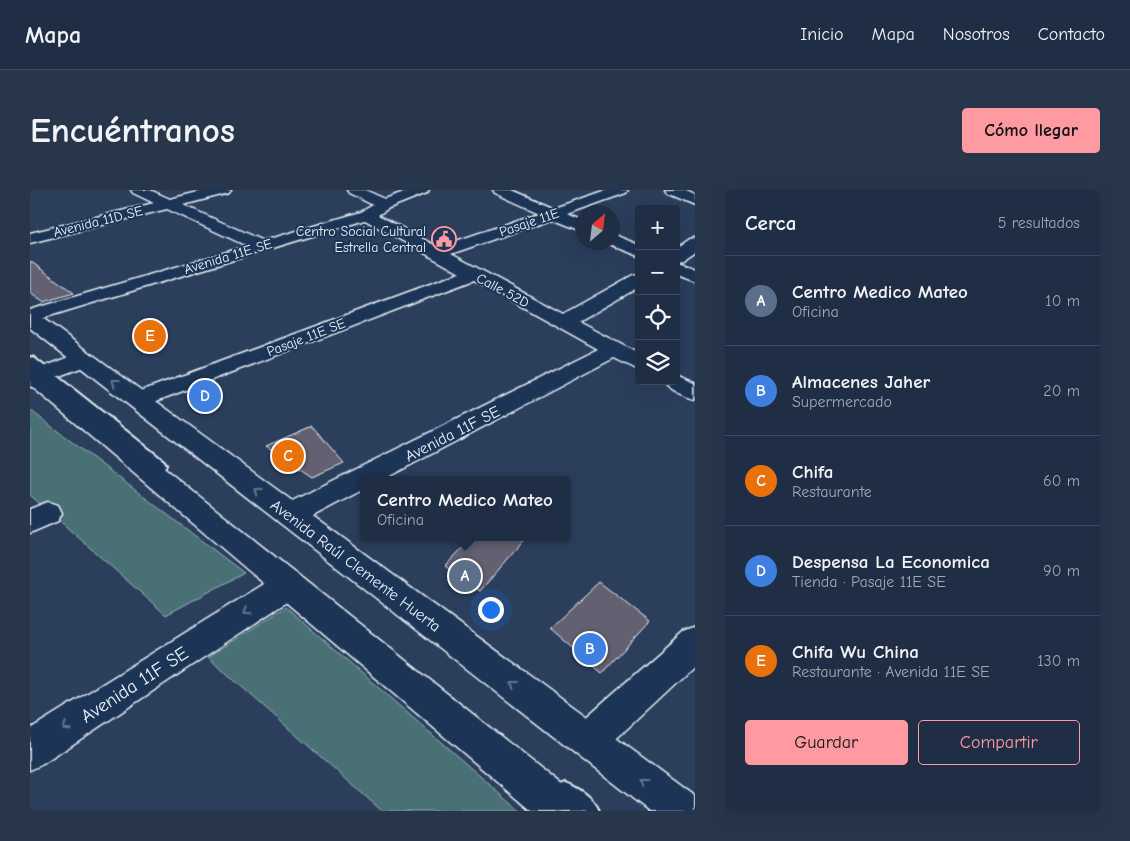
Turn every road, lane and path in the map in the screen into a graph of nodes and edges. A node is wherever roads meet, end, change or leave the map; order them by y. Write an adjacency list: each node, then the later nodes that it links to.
1 (138, 190): 9 (street)
2 (224, 190): 9 (street, Avenida 11D SE)
3 (354, 190): 10 (street)
4 (422, 190): 10 (street, Avenida 11E SE)
5 (500, 190): 11 (street)
6 (621, 190): 11 (street, Pasaje 11E)
7 (672, 190): 8 (street)
8 (695, 200)
9 (169, 204): 14 (street, Avenida 11D SE); 17 (street)
10 (384, 205): 12 (street, Avenida 11E SE)
11 (554, 213): 13 (street); 19 (street, Pasaje 11E)
12 (367, 215): 17 (street, Avenida 11E SE); 19 (street, Calle 52D)
13 (575, 223)
14 (30, 238)
15 (620, 242): 18 (street)
16 (695, 243): 20 (street)
17 (261, 246): 25 (street, Avenida 11E SE)
18 (635, 248)
19 (437, 253): 22 (street, Calle 52D)
20 (680, 253)
21 (680, 269): 23 (street)
22 (474, 274): 26 (street, Calle 52D); 33 (street, Pasaje 11E SE)
23 (695, 276)
24 (635, 281): 26 (street)
25 (30, 317): 28 (street, Avenida Raúl Clemente Huerta)
26 (563, 322): 27 (street, Calle 52D)
27 (614, 350): 29 (street, Calle 52D); 34 (street, Avenida 11F SE)
28 (83, 358): 30 (street); 33 (street, Avenida Raúl Clemente Huerta, one-way to 28)
29 (635, 361)
30 (35, 373): 37 (street); 42 (lane)
31 (680, 385): 32 (street)
32 (695, 393)
33 (138, 400): 36 (street, Avenida Raúl Clemente Huerta, one-way to 33)
34 (367, 476)
35 (360, 479): 36 (street, Avenida 11F SE)
36 (290, 515): 39 (street, Avenida Raúl Clemente Huerta, one-way to 36)
37 (288, 585): 40 (street, Avenida 11F SE, one-way to 40); 41 (street)
38 (695, 642): 39 (street)
39 (588, 740): 43 (street, Avenida Raúl Clemente Huerta, one-way to 39)
40 (30, 751)
41 (563, 811)
42 (588, 811)
43 (682, 811)

